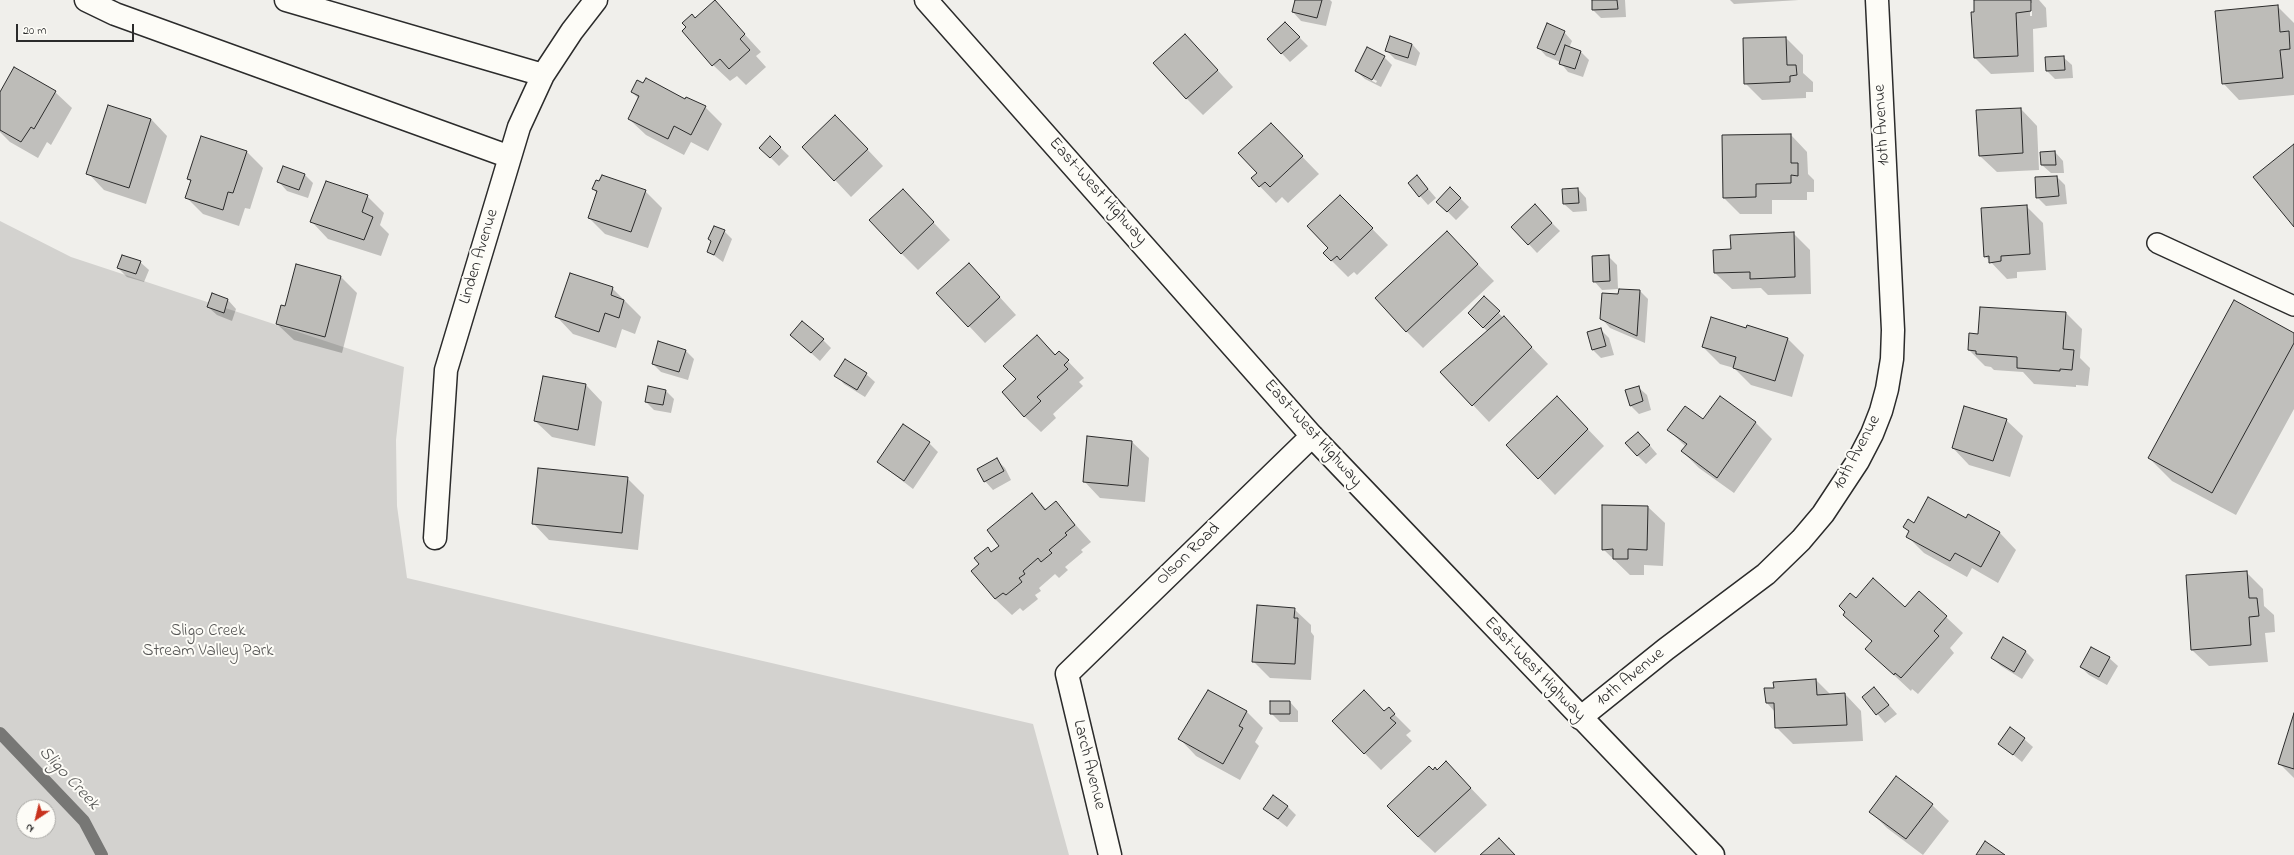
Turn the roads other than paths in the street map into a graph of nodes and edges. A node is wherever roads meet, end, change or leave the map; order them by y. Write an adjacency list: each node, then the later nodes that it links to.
1 (86, 0): 7 (street)
2 (286, 0): 6 (street)
3 (596, 0): 6 (street, Linden Avenue)
4 (926, 0): 10 (street, East-West Highway)
5 (1877, 0): 13 (street, 10th Avenue)
6 (543, 75): 7 (street, Linden Avenue)
7 (510, 157): 11 (street, Linden Avenue)
8 (2157, 243): 9 (lane)
9 (2294, 306)
10 (1312, 436): 12 (street, Olson Road); 13 (street, East-West Highway)
11 (435, 538)
12 (1066, 674): 14 (street, Larch Avenue)
13 (1580, 718): 15 (street, East-West Highway)
14 (1110, 855)
15 (1712, 855)

